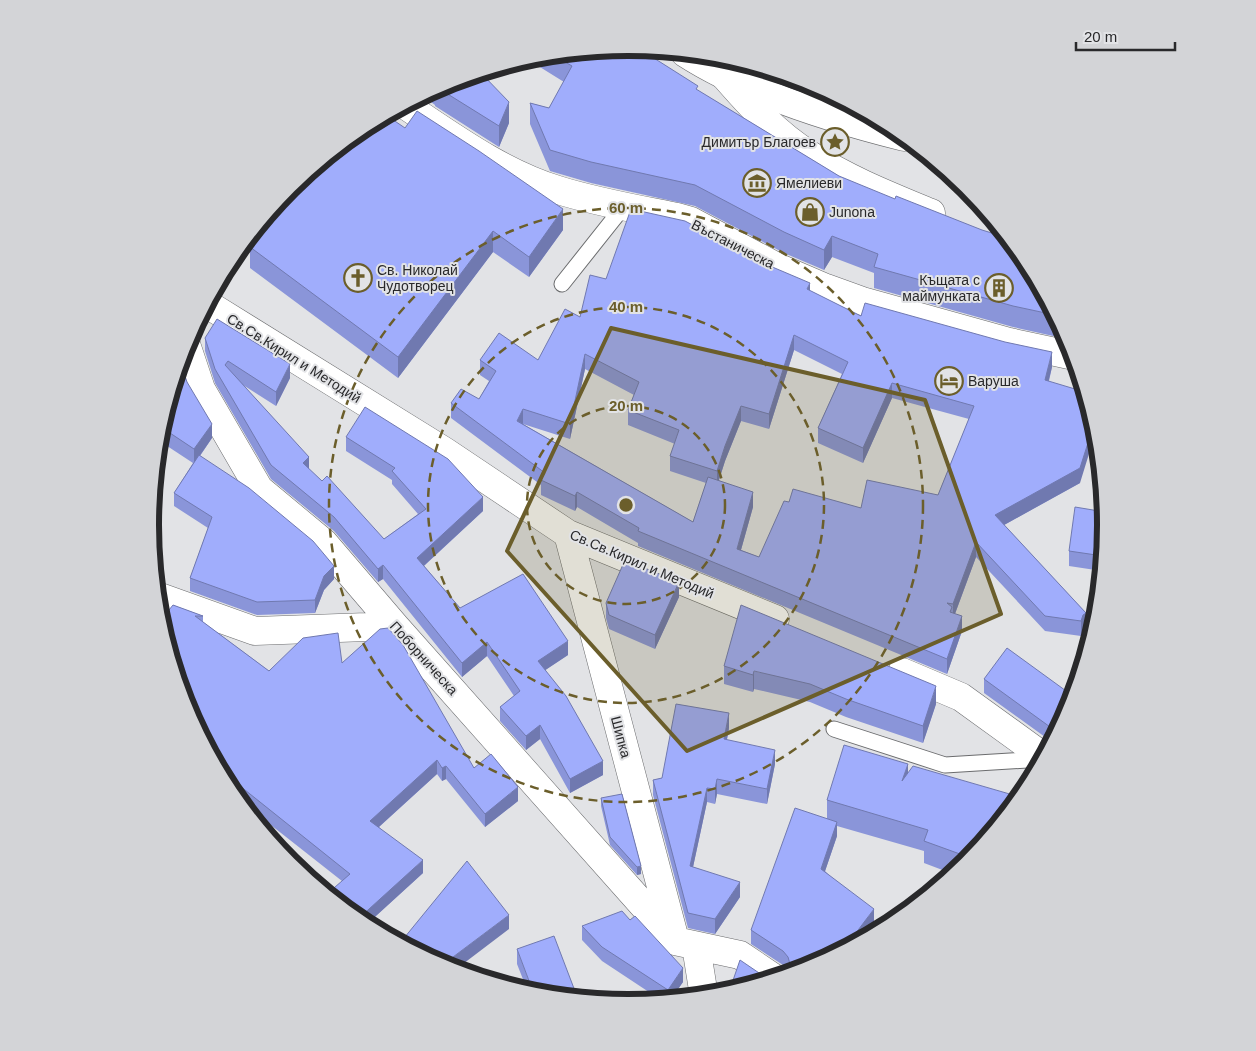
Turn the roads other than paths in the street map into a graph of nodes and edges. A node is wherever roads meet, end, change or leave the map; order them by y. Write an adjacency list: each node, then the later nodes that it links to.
1 (701, 62): 2 (street)
2 (723, 74): 4 (street); 6 (street)
3 (412, 109): 5 (street, Въстаническа)
4 (881, 130)
5 (624, 206): 7 (lane); 9 (street, Въстаническа)
6 (954, 223)
7 (562, 284)
8 (213, 308): 11 (street, Св.Св.Кирил и Методий)
9 (1065, 354)
10 (190, 357): 13 (street, Поборническа)
11 (568, 534): 14 (street, Св.Св.Кирил и Методий); 19 (street, Шипка)
12 (165, 599): 13 (street)
13 (395, 626): 19 (street, Поборническа)
14 (795, 628)
15 (876, 661): 17 (street)
16 (834, 729): 18 (lane)
17 (1037, 754)
18 (1035, 759)
19 (685, 943): 20 (street); 21 (street)
20 (767, 973)
21 (701, 989)

